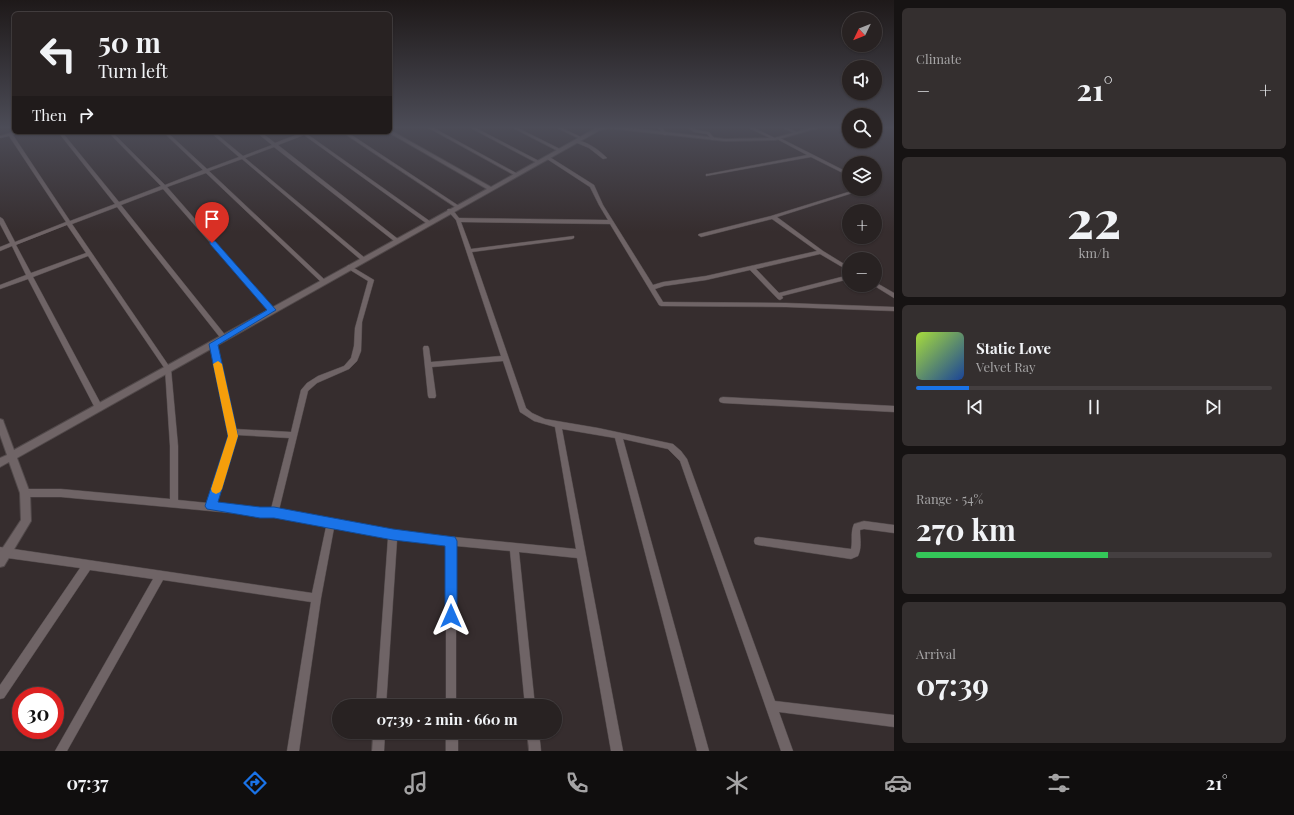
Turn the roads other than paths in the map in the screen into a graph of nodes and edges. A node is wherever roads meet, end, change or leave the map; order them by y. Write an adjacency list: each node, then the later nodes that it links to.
1 (28, 162): 29 (street)
2 (84, 162): 23 (street)
3 (139, 162): 20 (street)
4 (197, 162): 16 (street)
5 (226, 162): 16 (street)
6 (249, 162): 40 (street)
7 (297, 162): 34 (street)
8 (345, 162): 30 (street)
9 (390, 162): 24 (street)
10 (444, 162): 21 (street)
11 (494, 162): 18 (street)
12 (538, 162): 18 (street)
13 (554, 162): 31 (street)
14 (778, 162): 19 (street)
15 (823, 162): 17 (street)
16 (206, 170): 20 (street); 46 (street)
17 (842, 172)
18 (516, 174): 21 (street)
19 (708, 175)
20 (162, 186): 23 (street); 54 (street)
21 (489, 188): 24 (street)
22 (842, 196): 26 (street)
23 (117, 204): 29 (street); 55 (street)
24 (457, 206): 25 (street)
25 (450, 210): 28 (street); 30 (street)
26 (774, 217): 32 (street); 38 (street)
27 (0, 219): 35 (street)
28 (458, 220): 31 (street); 37 (street)
29 (68, 222): 35 (street); 39 (street)
30 (428, 222): 34 (street)
31 (612, 222): 48 (street)
32 (701, 235)
33 (572, 237): 37 (street)
34 (396, 240): 40 (street)
35 (14, 244): 36 (street); 44 (street)
36 (0, 249)
37 (468, 250): 58 (street)
38 (821, 252): 41 (street); 43 (street)
39 (89, 254): 44 (street); 60 (street)
40 (363, 259): 42 (street)
41 (842, 265)
42 (349, 266): 46 (street); 68 (street)
43 (752, 268): 48 (street); 50 (street)
44 (29, 276): 47 (street); 63 (street)
45 (842, 279): 50 (street)
46 (323, 281): 54 (street)
47 (0, 287)
48 (651, 288): 52 (street)
49 (882, 288): 51 (street)
50 (778, 295): 52 (street)
51 (894, 296)
52 (786, 305): 53 (street)
53 (894, 308)
54 (272, 310): 55 (street)
55 (224, 338): 56 (street)
56 (213, 344): 60 (street); 67 (street)
57 (426, 348): 59 (street)
58 (505, 358): 59 (street); 66 (street)
59 (428, 365): 61 (street)
60 (168, 369): 63 (street); 73 (street)
61 (432, 396)
62 (723, 400): 64 (street)
63 (100, 408): 70 (street)
64 (894, 408)
65 (0, 423): 70 (street)
66 (558, 425): 69 (street); 83 (street)
67 (232, 432): 68 (street); 74 (street)
68 (294, 435): 75 (street)
69 (618, 436): 92 (street); 103 (street)
70 (12, 456): 71 (street); 72 (street)
71 (0, 463)
72 (25, 494): 73 (street); 82 (street)
73 (174, 502): 74 (street)
74 (211, 506): 75 (street)
75 (274, 513): 76 (street)
76 (331, 523): 78 (street); 87 (street)
77 (894, 529): 80 (street)
78 (393, 535): 79 (street); 89 (street)
79 (451, 541): 81 (street); 90 (street)
80 (758, 541)
81 (514, 547): 83 (street); 91 (street)
82 (3, 553): 84 (street); 85 (street)
83 (582, 554): 102 (street)
84 (0, 562)
85 (88, 564): 86 (street); 88 (street)
86 (161, 575): 87 (street); 97 (street)
87 (316, 598): 98 (street)
88 (0, 694)
89 (381, 699)
90 (452, 699)
91 (529, 699)
92 (771, 706): 93 (street); 104 (street)
93 (894, 721)
94 (379, 739): 99 (street)
95 (452, 739): 100 (street)
96 (534, 739): 101 (street)
97 (61, 751)
98 (293, 751)
99 (378, 751)
100 (452, 751)
101 (535, 751)
102 (617, 751)
103 (703, 751)
104 (787, 751)

